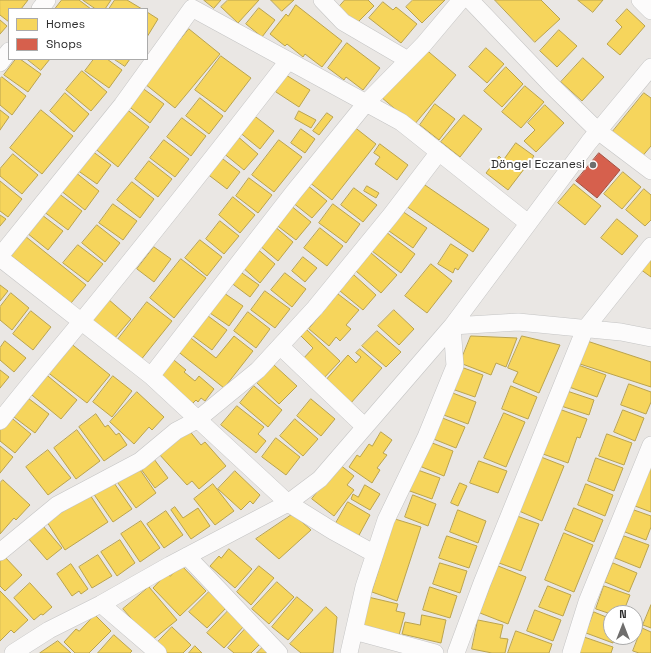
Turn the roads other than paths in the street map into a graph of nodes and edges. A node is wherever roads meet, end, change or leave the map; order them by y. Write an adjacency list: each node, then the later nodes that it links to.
1 (47, 0): 7 (street)
2 (322, 0): 10 (street)
3 (461, 0): 10 (street)
4 (470, 0): 15 (street)
5 (640, 0): 8 (street)
6 (187, 4): 11 (street); 20 (street)
7 (41, 8)
8 (651, 11)
9 (8, 52): 12 (street)
10 (408, 60): 14 (street)
11 (288, 61): 14 (street); 21 (street)
12 (0, 63)
13 (651, 67): 15 (street)
14 (366, 103): 16 (street); 26 (street)
15 (598, 131): 17 (street); 18 (street)
16 (439, 152): 18 (street); 25 (street)
17 (651, 171)
18 (528, 223): 22 (street)
19 (651, 246): 23 (street)
20 (0, 257): 21 (street)
21 (80, 322): 26 (street); 28 (street)
22 (452, 326): 23 (street); 29 (street); 33 (street)
23 (585, 329): 24 (street); 42 (street)
24 (651, 338)
25 (280, 346): 27 (street); 29 (street)
26 (151, 376): 27 (street)
27 (197, 420): 31 (street); 32 (street)
28 (0, 421)
29 (365, 427): 31 (street)
30 (651, 445): 43 (street)
31 (288, 503): 33 (street); 34 (street)
32 (0, 552)
33 (375, 554): 36 (street)
34 (187, 556): 35 (street); 39 (street)
35 (101, 604): 37 (street); 38 (street)
36 (354, 632): 40 (street); 41 (street)
37 (13, 653)
38 (158, 653)
39 (280, 653)
40 (349, 653)
41 (435, 653)
42 (456, 653)
43 (571, 653)

